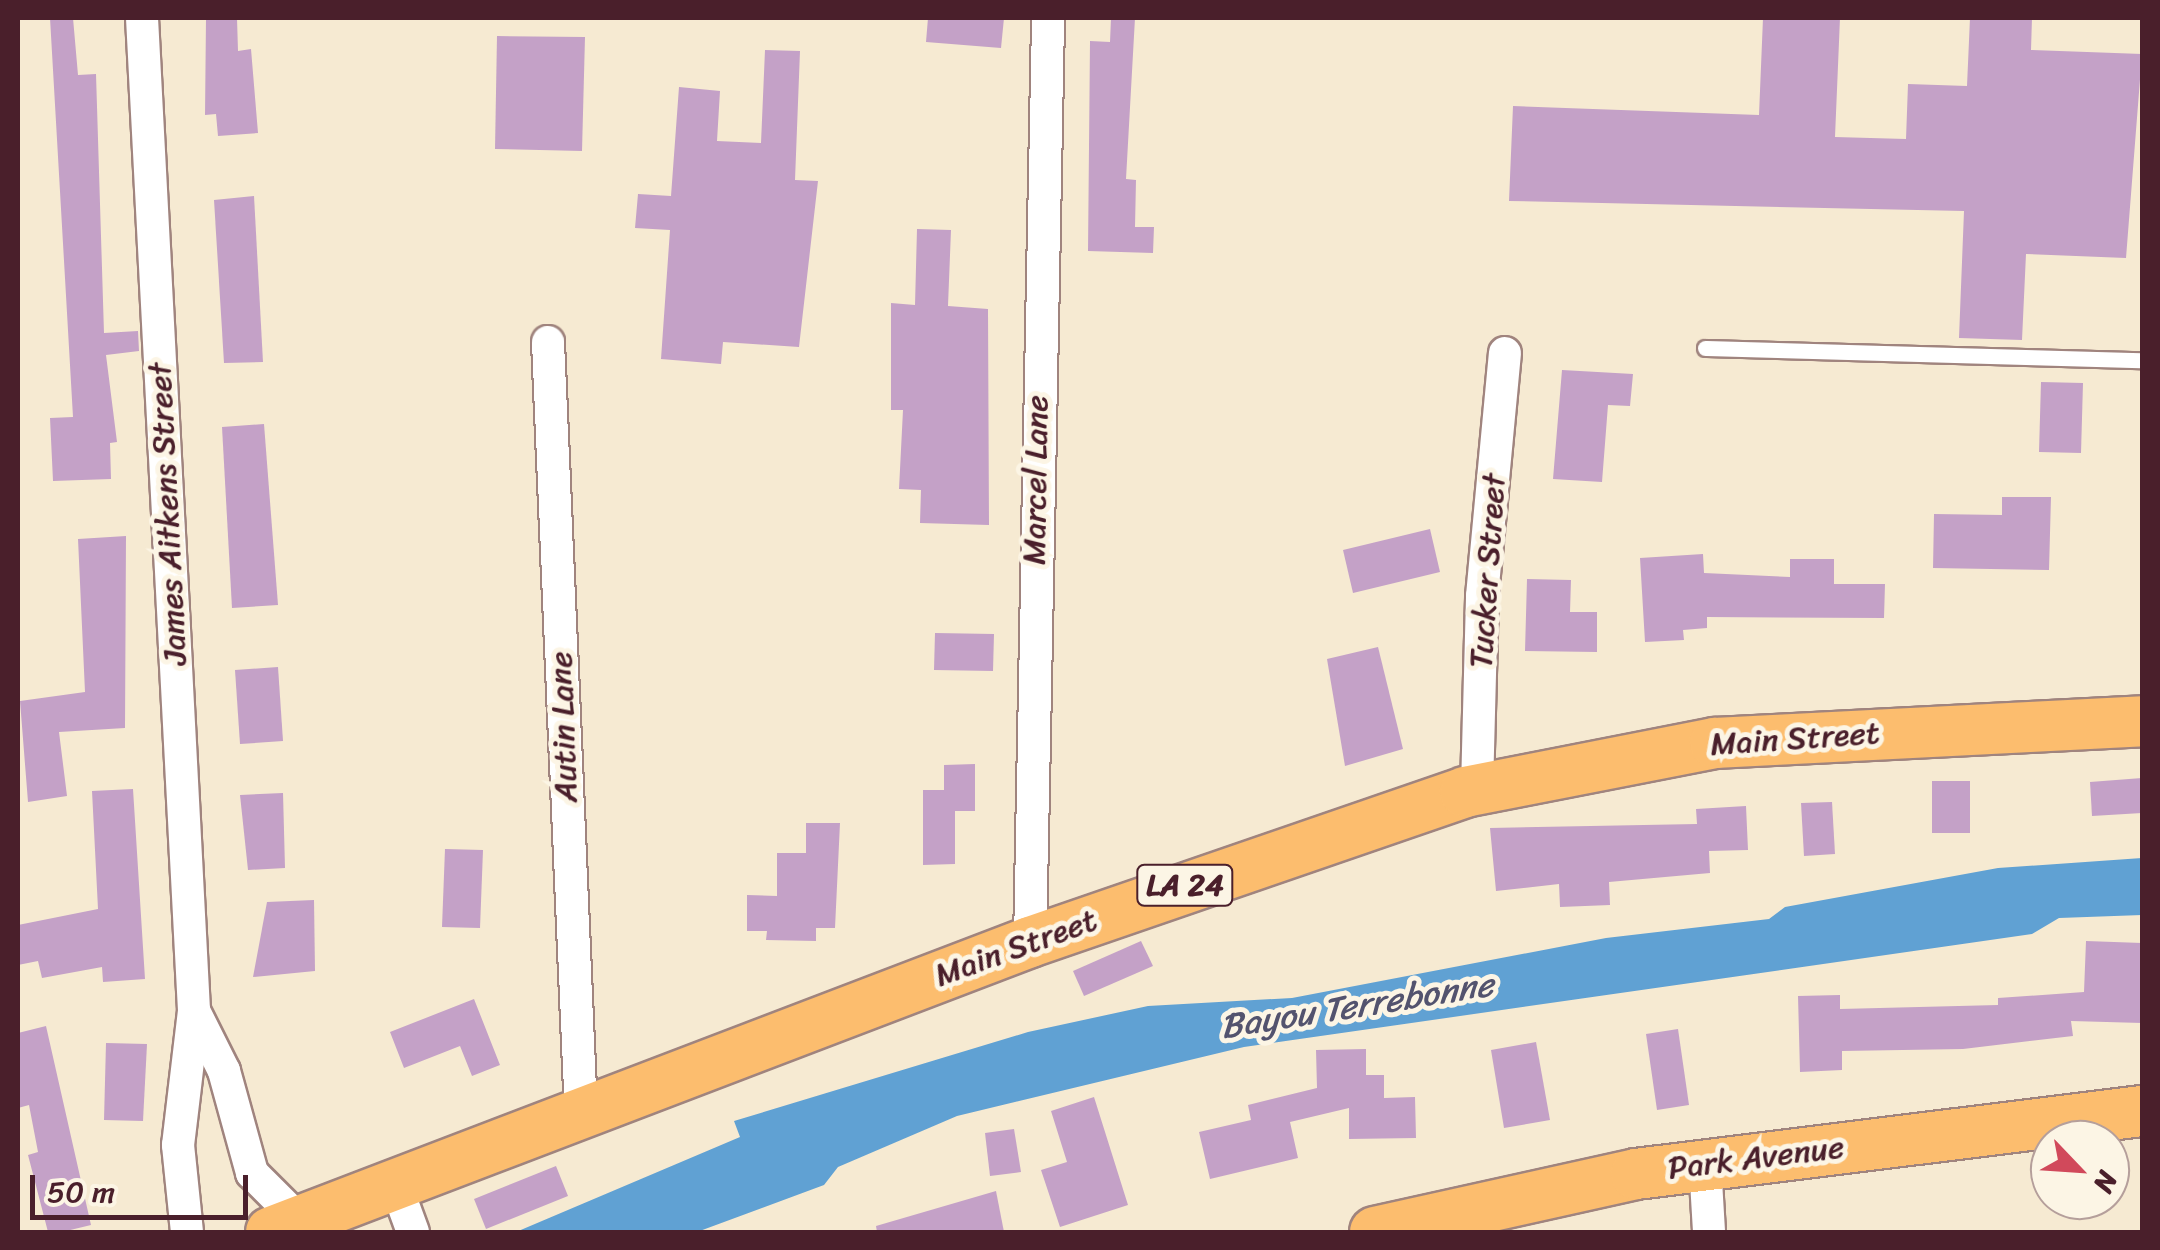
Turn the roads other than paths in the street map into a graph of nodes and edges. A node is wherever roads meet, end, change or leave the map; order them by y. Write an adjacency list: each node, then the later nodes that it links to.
1 (142, 18): 10 (street, James Aitkens Street)
2 (1048, 18): 9 (street, Marcel Lane)
3 (548, 342): 11 (street, Autin Lane)
4 (1705, 348): 6 (lane)
5 (1505, 353): 8 (street, Tucker Street)
6 (2142, 360)
7 (2142, 721): 8 (main road, Main Street / LA 24)
8 (1477, 789): 9 (main road, Main Street / LA 24)
9 (1030, 942): 11 (main road, Main Street / LA 24)
10 (194, 1011): 16 (street, James Aitkens Street); 17 (street, James Aitkens Street)
11 (581, 1112): 14 (main road, Main Street / LA 24)
12 (2142, 1112): 13 (main road, Park Avenue)
13 (1704, 1164): 15 (main road, Park Avenue); 19 (street)
14 (394, 1180): 16 (main road, Main Street / LA 24); 18 (street)
15 (1428, 1225)
16 (285, 1226)
17 (187, 1232)
18 (413, 1232)
19 (1709, 1232)

